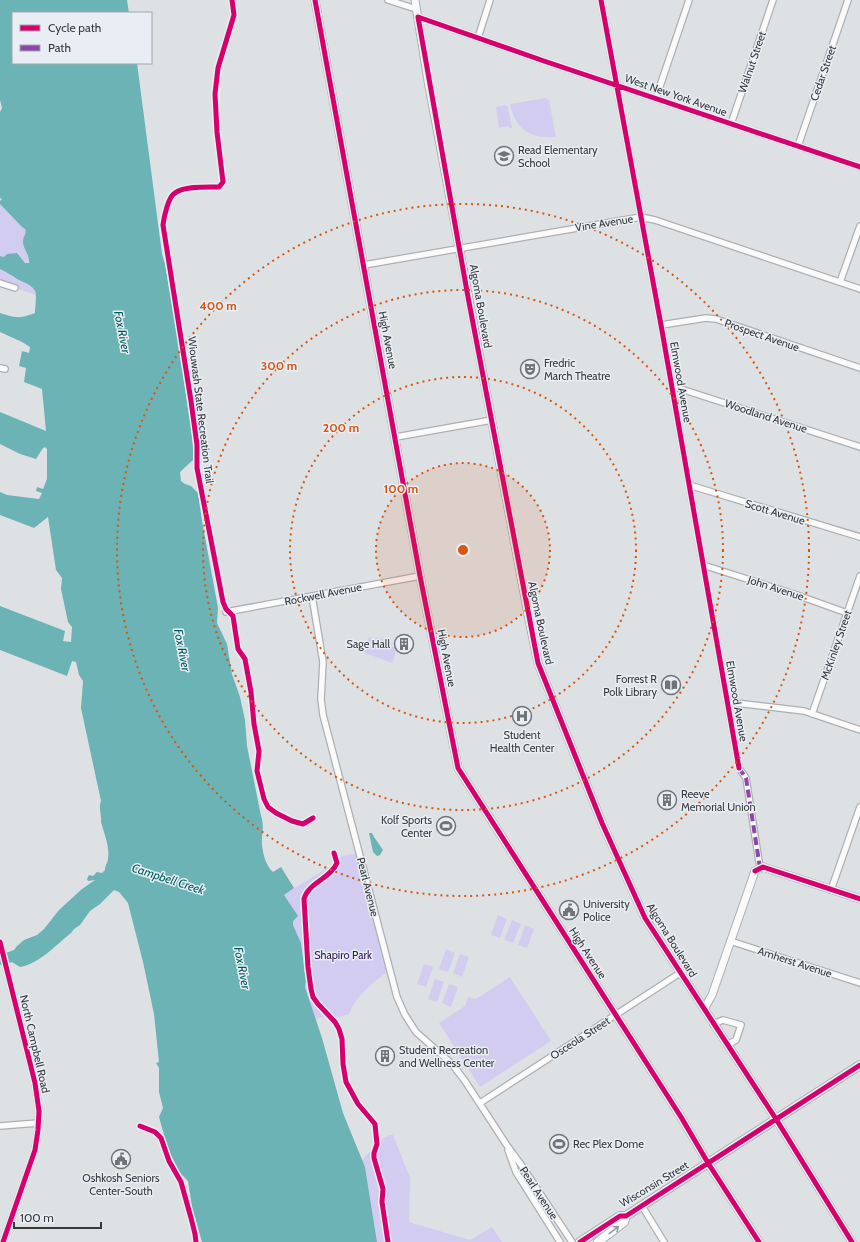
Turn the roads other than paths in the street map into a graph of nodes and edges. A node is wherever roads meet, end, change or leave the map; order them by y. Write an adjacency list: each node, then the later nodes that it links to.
1 (315, 0): 20 (main road, High Avenue)
2 (388, 0): 9 (street)
3 (415, 0): 9 (main road, Algoma Boulevard)
4 (490, 0): 11 (street)
5 (601, 0): 12 (street, Elmwood Avenue)
6 (689, 0): 13 (street)
7 (773, 0): 14 (street, Walnut Street)
8 (848, 0): 15 (street, Cedar Street)
9 (416, 9): 10 (main road, Algoma Boulevard)
10 (418, 18): 11 (street, West New York Avenue); 19 (main road, Algoma Boulevard)
11 (478, 38): 12 (street, West New York Avenue)
12 (617, 86): 13 (street, West New York Avenue); 17 (street, Elmwood Avenue)
13 (656, 98): 14 (street, West New York Avenue)
14 (731, 124): 15 (street, West New York Avenue)
15 (798, 146): 16 (street, West New York Avenue)
16 (860, 167)
17 (641, 217): 19 (street, Vine Avenue); 21 (street, Vine Avenue); 25 (street, Elmwood Avenue)
18 (860, 226): 21 (street)
19 (460, 248): 20 (street, Vine Avenue); 28 (main road, Algoma Boulevard)
20 (364, 265): 29 (main road, High Avenue)
21 (840, 282): 24 (street, Vine Avenue)
22 (0, 283): 23 (street)
23 (15, 288)
24 (860, 289)
25 (661, 325): 26 (street, Prospect Avenue); 27 (street, Elmwood Avenue)
26 (860, 368)
27 (672, 386): 30 (street, Woodland Avenue); 31 (street, Elmwood Avenue)
28 (492, 420): 29 (street); 48 (main road, Algoma Boulevard)
29 (396, 437): 34 (main road, High Avenue)
30 (860, 447)
31 (689, 485): 32 (street, Scott Avenue); 33 (street, Elmwood Avenue)
32 (860, 537)
33 (704, 565): 38 (street, John Avenue); 39 (street, Elmwood Avenue)
34 (420, 576): 36 (street, Rockwell Avenue); 51 (main road, High Avenue)
35 (860, 576): 38 (street, McKinley Street)
36 (312, 596): 37 (street, Rockwell Avenue); 55 (street, Pearl Avenue)
37 (226, 612)
38 (847, 613): 40 (street, McKinley Street)
39 (727, 702): 40 (street); 43 (street, Elmwood Avenue)
40 (812, 714): 41 (street)
41 (860, 730)
42 (860, 807): 44 (street)
43 (758, 870): 44 (main road); 46 (main road)
44 (831, 890): 45 (main road)
45 (860, 899)
46 (730, 941): 49 (street, Amherst Avenue); 50 (main road)
47 (0, 942): 57 (street, North Campbell Road)
48 (680, 972): 50 (main road, Algoma Boulevard); 51 (street, Osceola Street)
49 (860, 983)
50 (704, 1009): 52 (main road, Algoma Boulevard)
51 (616, 1015): 55 (street, Osceola Street); 60 (main road, High Avenue)
52 (713, 1024): 53 (main road, Algoma Boulevard); 53 (street)
53 (727, 1045): 56 (main road, Algoma Boulevard)
54 (860, 1065): 56 (main road, Wisconsin Street)
55 (480, 1104): 59 (street, Pearl Avenue)
56 (776, 1119): 60 (main road, Wisconsin Street); 70 (main road, Algoma Boulevard)
57 (38, 1123): 58 (street); 63 (street, North Campbell Road)
58 (0, 1126)
59 (506, 1144): 64 (street, Pearl Avenue); 65 (street, Pearl Avenue)
60 (708, 1163): 61 (main road, Wisconsin Street); 69 (main road, High Avenue)
61 (642, 1206): 62 (main road, Wisconsin Street); 68 (street)
62 (626, 1216): 66 (main road, Wisconsin Street); 67 (main road, Wisconsin Street, one-way to 62)
63 (3, 1242)
64 (560, 1242)
65 (572, 1242)
66 (580, 1242)
67 (598, 1242)
68 (664, 1242)
69 (759, 1242)
70 (852, 1242)

